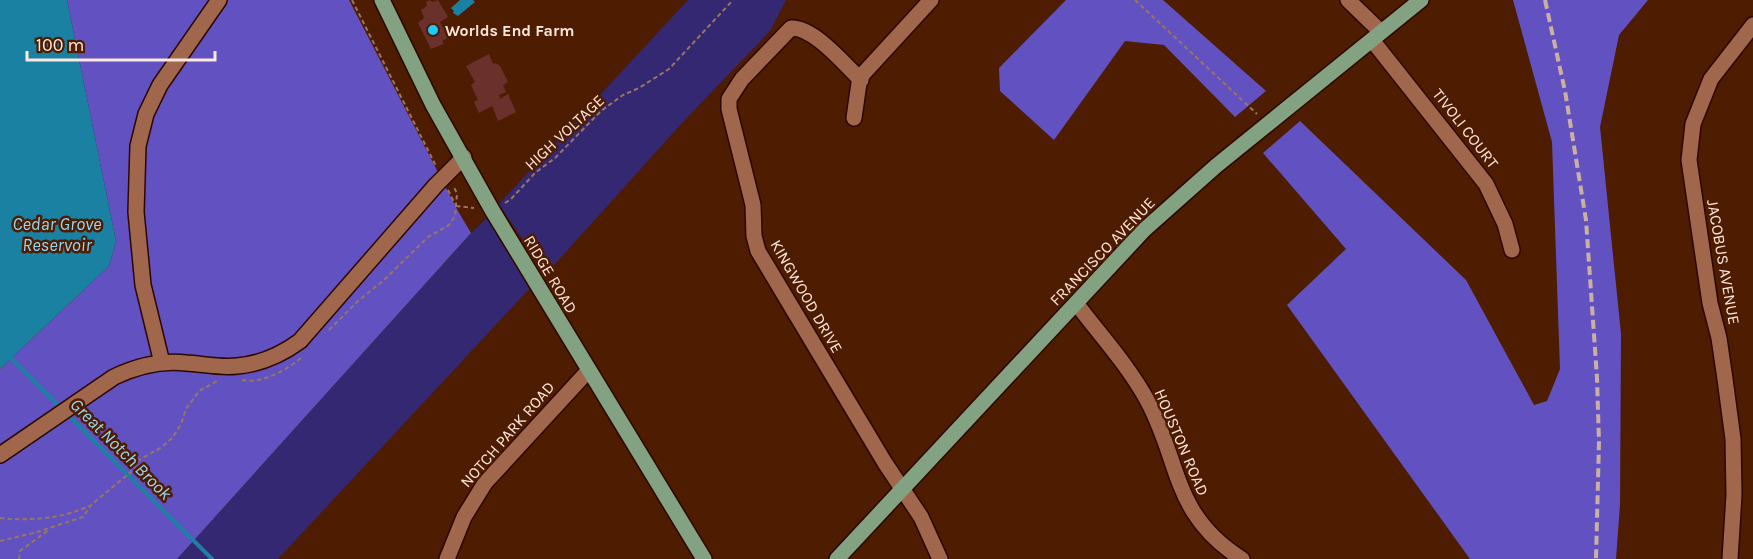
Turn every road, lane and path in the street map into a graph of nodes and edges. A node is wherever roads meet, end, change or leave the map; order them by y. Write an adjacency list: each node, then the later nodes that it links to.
1 (219, 0): 20 (street)
2 (352, 0): 16 (path)
3 (382, 0): 15 (main road, RIDGE ROAD)
4 (733, 0): 17 (path, HIGH VOLTAGE)
5 (931, 0): 12 (street)
6 (1135, 0): 14 (path)
7 (1348, 0): 10 (street, TIVOLI COURT)
8 (1421, 0): 10 (main road, FRANCISCO AVENUE)
9 (1753, 25): 11 (street, JACOBUS AVENUE)
10 (1376, 36): 14 (main road, FRANCISCO AVENUE); 18 (street, TIVOLI COURT)
11 (1748, 42): 35 (street, JACOBUS AVENUE)
12 (861, 80): 13 (street); 24 (street, KINGWOOD DRIVE)
13 (854, 118)
14 (1268, 124): 19 (main road, FRANCISCO AVENUE)
15 (464, 158): 16 (street); 17 (main road, RIDGE ROAD)
16 (446, 176): 16 (path); 20 (street)
17 (492, 210): 21 (main road, RIDGE ROAD)
18 (1512, 250)
19 (1076, 303): 24 (main road, FRANCISCO AVENUE); 34 (street, HOUSTON ROAD)
20 (162, 363): 22 (street)
21 (588, 371): 30 (street, NOTCH PARK ROAD); 31 (main road, RIDGE ROAD)
22 (0, 455)
23 (132, 471): 25 (path)
24 (902, 489): 32 (main road, FRANCISCO AVENUE); 33 (street, KINGWOOD DRIVE)
25 (92, 505): 26 (path); 27 (path)
26 (0, 518)
27 (51, 528): 28 (path); 29 (path)
28 (0, 541)
29 (19, 559)
30 (447, 559)
31 (704, 559)
32 (837, 559)
33 (940, 559)
34 (1242, 559)
35 (1730, 559)

